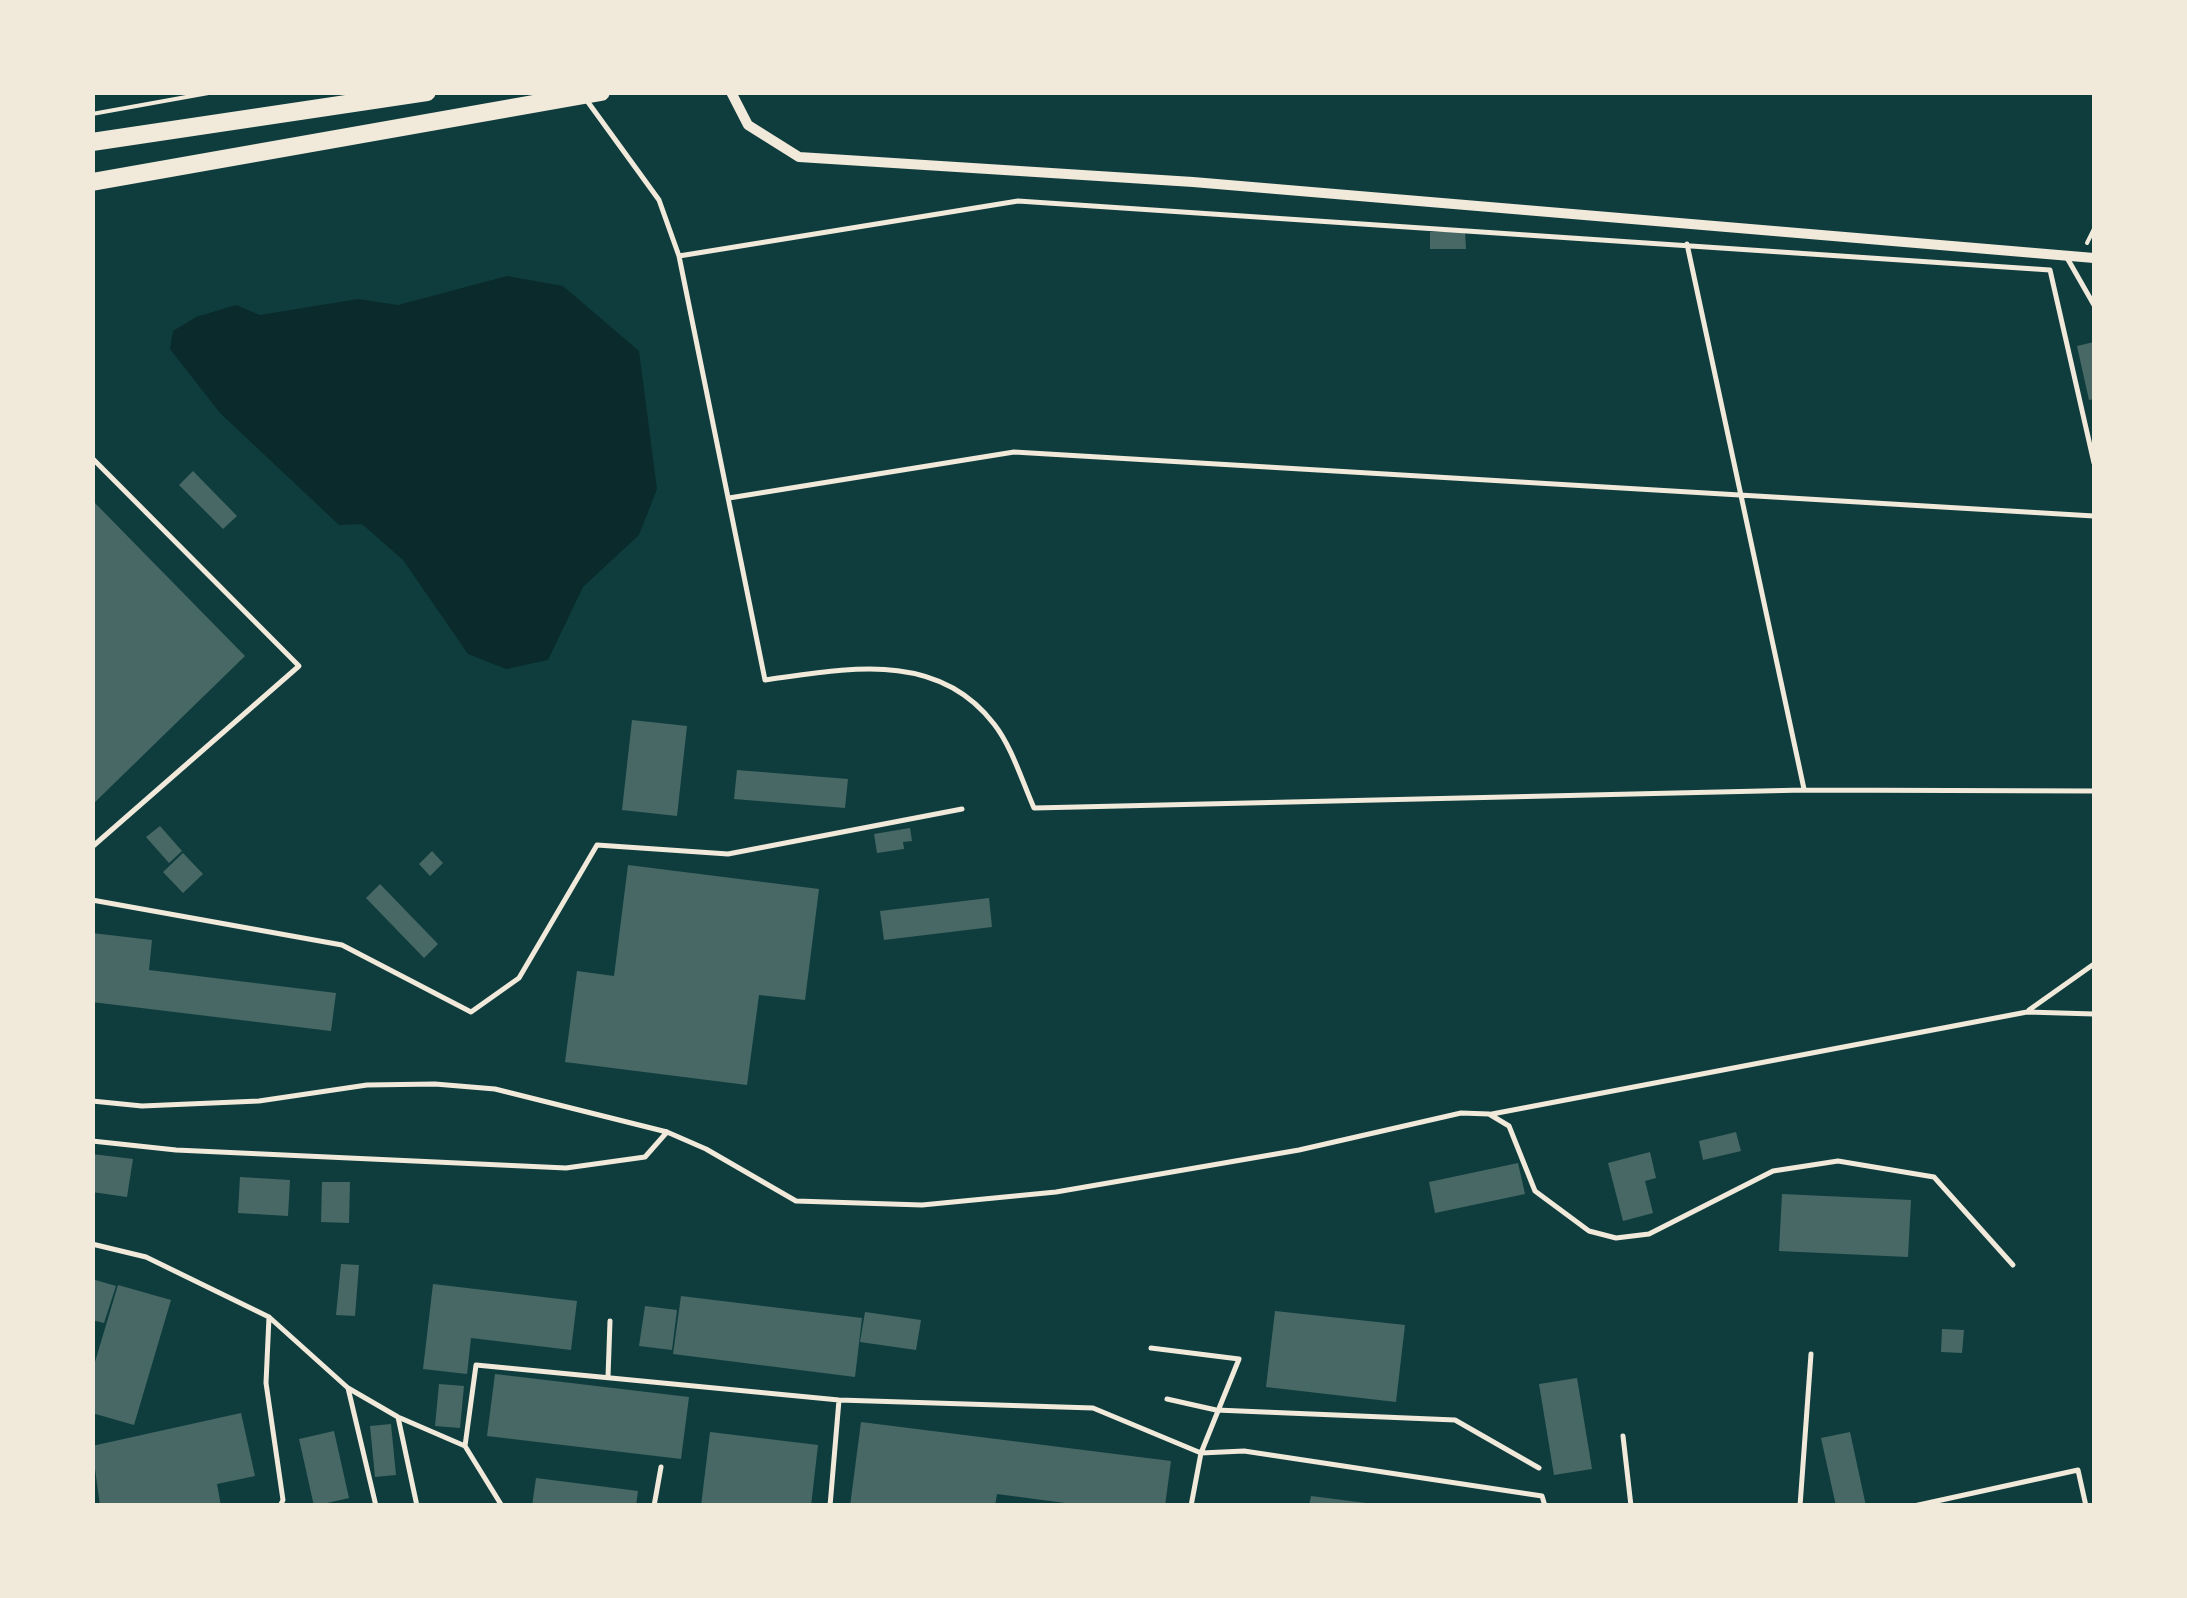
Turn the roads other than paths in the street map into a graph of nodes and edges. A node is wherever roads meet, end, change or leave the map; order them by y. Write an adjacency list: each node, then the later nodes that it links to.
1 (428, 92): 4 (main road)
2 (731, 92): 8 (street)
3 (592, 94): 5 (main road); 7 (lane)
4 (92, 142)
5 (92, 182)
6 (1687, 244): 7 (lane); 12 (lane); 13 (lane)
7 (678, 256): 14 (lane)
8 (2065, 256): 9 (street); 10 (lane)
9 (2094, 258)
10 (2094, 304)
11 (92, 458): 19 (lane)
12 (2094, 463)
13 (1738, 492): 14 (lane); 15 (lane); 16 (lane)
14 (729, 498): 16 (lane)
15 (2094, 516)
16 (1804, 790): 17 (lane)
17 (2094, 791)
18 (962, 809): 20 (lane)
19 (92, 847)
20 (92, 900)
21 (2094, 964): 22 (lane)
22 (2027, 1012): 23 (lane); 25 (lane)
23 (2094, 1014)
24 (92, 1101): 26 (lane)
25 (1489, 1114): 26 (lane); 29 (lane)
26 (666, 1132): 27 (lane)
27 (92, 1141)
28 (92, 1244): 30 (lane)
29 (2013, 1265)
30 (269, 1317): 35 (lane); 45 (lane)
31 (610, 1321): 34 (lane)
32 (1151, 1348): 38 (lane)
33 (1811, 1354): 54 (lane)
34 (608, 1378): 37 (lane); 41 (lane)
35 (348, 1388): 39 (lane); 46 (lane)
36 (1167, 1399): 38 (lane)
37 (840, 1400): 42 (lane); 50 (lane)
38 (1216, 1410): 42 (lane); 44 (lane)
39 (398, 1417): 41 (lane); 47 (lane)
40 (1623, 1436): 53 (lane)
41 (465, 1446): 48 (lane)
42 (1201, 1453): 51 (lane); 52 (lane)
43 (661, 1467): 49 (lane)
44 (1538, 1468)
45 (280, 1506)
46 (376, 1506)
47 (417, 1506)
48 (502, 1506)
49 (654, 1506)
50 (830, 1506)
51 (1190, 1506)
52 (1545, 1506)
53 (1631, 1506)
54 (1800, 1506)
55 (1914, 1506): 56 (lane)
56 (2086, 1506)

